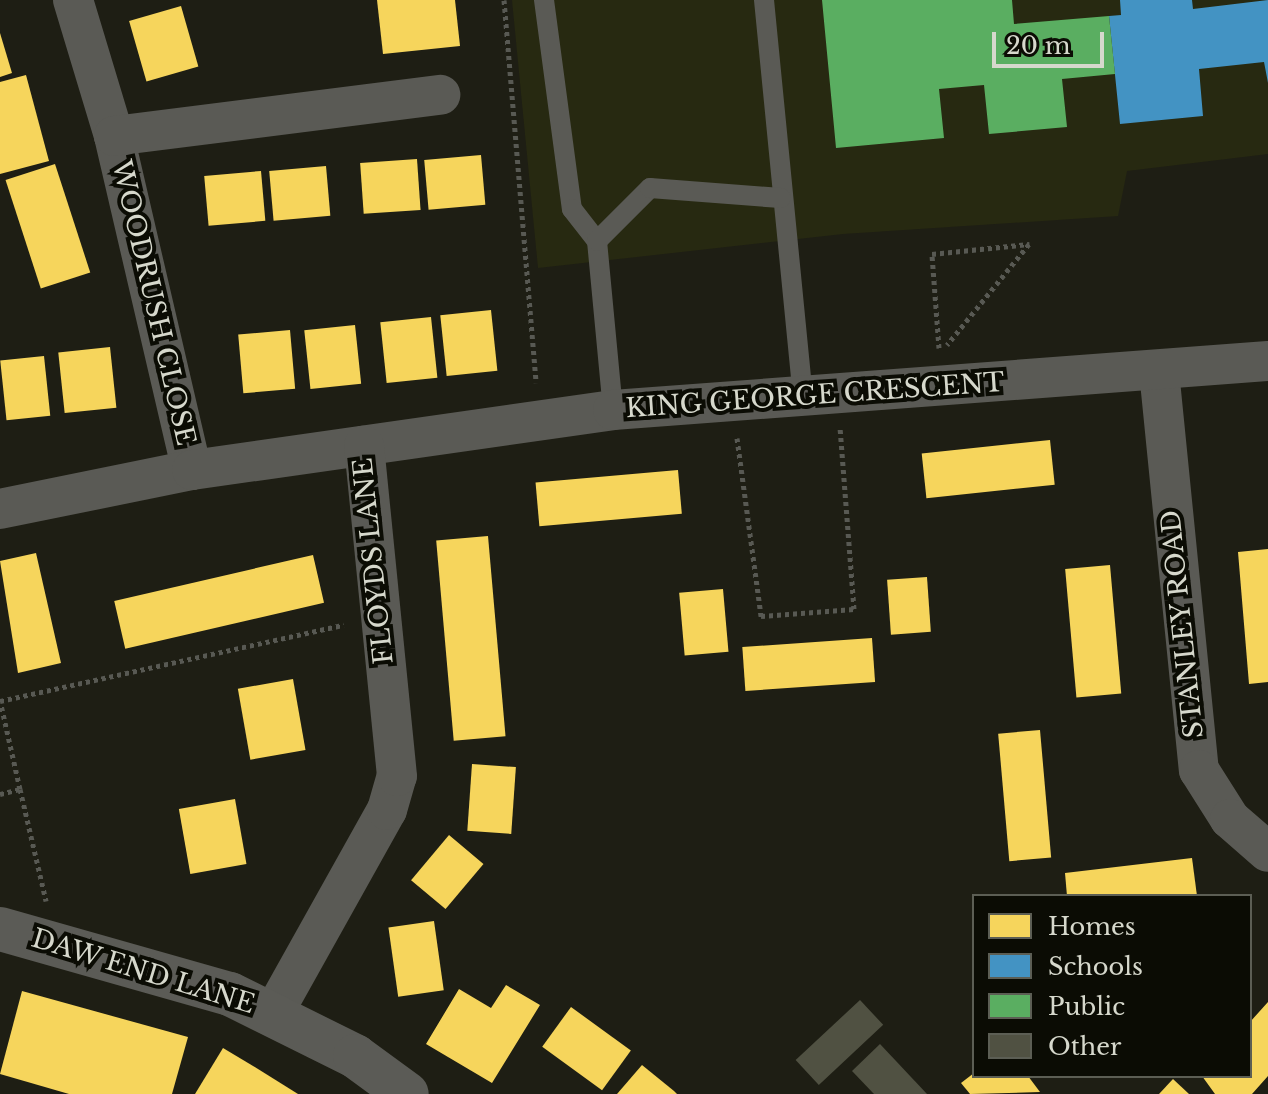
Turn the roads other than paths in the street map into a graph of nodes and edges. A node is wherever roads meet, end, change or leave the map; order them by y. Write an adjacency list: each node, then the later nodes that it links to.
1 (73, 0): 5 (street, WOODRUSH CLOSE)
2 (544, 0): 7 (lane)
3 (764, 0): 6 (lane)
4 (440, 95): 5 (street, WOODRUSH CLOSE)
5 (114, 136): 13 (street, WOODRUSH CLOSE)
6 (781, 198): 7 (lane); 10 (lane)
7 (597, 241): 11 (lane)
8 (1268, 361): 9 (street, KING GEORGE CRESCENT)
9 (1159, 371): 10 (street, KING GEORGE CRESCENT); 15 (street, STANLEY ROAD)
10 (820, 397): 11 (street, KING GEORGE CRESCENT)
11 (613, 410): 12 (street, KING GEORGE CRESCENT)
12 (364, 446): 13 (street, FLOYDS LANE); 17 (street, FLOYDS LANE)
13 (192, 470): 14 (street, FLOYDS LANE)
14 (0, 509)
15 (1268, 852)
16 (0, 929): 17 (main road, DAW END LANE)
17 (274, 1012): 18 (main road, DAW END LANE)
18 (407, 1094)

